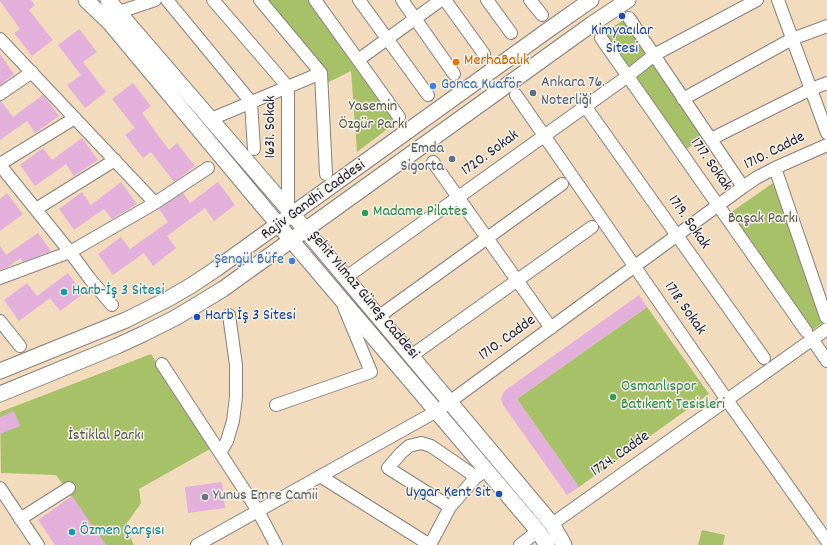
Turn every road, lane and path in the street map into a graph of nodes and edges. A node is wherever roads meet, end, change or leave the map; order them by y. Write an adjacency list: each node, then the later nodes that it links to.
1 (86, 0): 65 (main road, Şehit Yılmaz Güneş Caddesi)
2 (108, 0): 18 (main road, Şehit Yılmaz Güneş Caddesi)
3 (155, 0): 18 (street)
4 (167, 0): 42 (street)
5 (213, 0): 36 (street, 1631. Sokak)
6 (260, 0): 32 (street)
7 (315, 0): 30 (street)
8 (359, 0): 26 (street)
9 (402, 0): 21 (street)
10 (441, 0): 21 (street)
11 (445, 0): 28 (street)
12 (487, 0): 23 (street)
13 (530, 0): 19 (street)
14 (591, 0): 64 (main road, Rajiv Gandhi Caddesi)
15 (628, 0): 67 (main road, Rajiv Gandhi Caddesi)
16 (757, 0): 29 (street, 1720. Sokak)
17 (778, 0): 27 (street)
18 (119, 12): 46 (main road, Şehit Yılmaz Güneş Caddesi)
19 (542, 15)
20 (629, 18): 29 (street, 1717. Sokak)
21 (415, 19): 26 (street); 33 (street)
22 (827, 26): 27 (street)
23 (511, 33)
24 (601, 38): 34 (street, 1717. Sokak)
25 (0, 39): 31 (street)
26 (387, 39): 30 (street); 39 (street)
27 (792, 39): 37 (street); 41 (street)
28 (484, 54)
29 (654, 55): 34 (street, 1720. Sokak); 41 (street, 1717. Sokak)
30 (358, 60): 44 (street)
31 (32, 72): 38 (street); 45 (street)
32 (321, 73): 36 (street); 57 (street)
33 (454, 74)
34 (628, 76): 43 (street, 1720. Sokak); 62 (street, 1717. Sokak)
35 (827, 83): 37 (street)
36 (288, 87): 42 (street); 64 (street, 1631. Sokak)
37 (811, 89): 47 (street); 49 (street)
38 (0, 94)
39 (428, 95)
40 (516, 95): 48 (street, 1718. Sokak)
41 (683, 99): 49 (street, 1717. Sokak)
42 (251, 102): 46 (street); 51 (street)
43 (585, 106): 48 (street, 1720. Sokak); 68 (street, 1719. Sokak)
44 (399, 117)
45 (75, 118): 52 (street); 54 (street)
46 (211, 119): 64 (main road, Şehit Yılmaz Güneş Caddesi)
47 (827, 133)
48 (544, 136): 60 (street, 1720. Sokak); 72 (street, 1718. Sokak)
49 (711, 139): 59 (street, 1717. Sokak)
50 (827, 145): 56 (street, 1710. Cadde)
51 (254, 149)
52 (115, 160): 61 (street); 63 (street)
53 (432, 162): 60 (street)
54 (0, 165): 63 (street)
55 (208, 168): 61 (street)
56 (775, 168): 59 (street, 1710. Cadde); 81 (street)
57 (326, 174)
58 (562, 184): 69 (street)
59 (743, 187): 62 (street, 1710. Cadde)
60 (458, 197): 69 (street); 74 (street, 1720. Sokak)
61 (155, 203): 71 (street)
62 (718, 205): 68 (street, 1710. Cadde); 83 (street, 1717. Sokak)
63 (36, 209): 71 (street)
64 (290, 211): 65 (main road, Rajiv Gandhi Caddesi); 67 (main road, Şehit Yılmaz Güneş Caddesi)
65 (278, 224): 70 (main road, Şehit Yılmaz Güneş Caddesi); 89 (main road, Rajiv Gandhi Caddesi)
66 (592, 227): 75 (street)
67 (305, 230): 70 (main road, Rajiv Gandhi Caddesi); 74 (main road, Şehit Yılmaz Güneş Caddesi)
68 (677, 235): 72 (street, 1710. Cadde); 86 (street, 1719. Sokak)
69 (487, 238): 75 (street); 79 (street)
70 (291, 240): 76 (main road, Şehit Yılmaz Güneş Caddesi); 90 (main road, Rajiv Gandhi Caddesi)
71 (70, 252): 73 (street); 77 (street)
72 (635, 266): 82 (street, 1710. Cadde); 91 (street, 1718. Sokak)
73 (0, 278)
74 (345, 278): 79 (main road, Şehit Yılmaz Güneş Caddesi)
75 (517, 280): 82 (street); 85 (street)
76 (341, 299): 93 (street); 94 (main road, Şehit Yılmaz Güneş Caddesi)
77 (112, 305)
78 (229, 315): 95 (street)
79 (378, 316): 85 (main road, Şehit Yılmaz Güneş Caddesi)
80 (0, 322): 84 (street)
81 (826, 323): 83 (street, 1724. Cadde)
82 (551, 328): 92 (street, 1710. Cadde)
83 (809, 335): 87 (street, 1717. Sokak); 91 (street, 1724. Cadde)
84 (20, 346)
85 (411, 356): 92 (main road, Şehit Yılmaz Güneş Caddesi)
86 (764, 358)
87 (827, 361)
88 (162, 364): 95 (street)
89 (0, 371)
90 (0, 394)
91 (727, 400): 103 (street, 1724. Cadde); 105 (street, 1718. Sokak)
92 (450, 402): 94 (street, 1710. Cadde); 103 (main road, Şehit Yılmaz Güneş Caddesi)
93 (276, 405)
94 (437, 411): 96 (main road, Şehit Yılmaz Güneş Caddesi); 97 (street, 1710. Cadde)
95 (220, 453): 101 (street)
96 (481, 473): 100 (street); 100 (street); 104 (main road, Şehit Yılmaz Güneş Caddesi)
97 (320, 476): 101 (street, 1710. Cadde); 109 (street)
98 (0, 488): 102 (street)
99 (69, 488): 102 (street)
100 (450, 507): 109 (street)
101 (258, 511): 107 (street, 1710. Cadde); 108 (street)
102 (20, 518): 106 (street)
103 (552, 524): 112 (main road, Şehit Yılmaz Güneş Caddesi)
104 (538, 531): 110 (street); 111 (main road, Şehit Yılmaz Güneş Caddesi)
105 (827, 541)
106 (38, 545)
107 (198, 545)
108 (276, 545)
109 (430, 545)
110 (520, 545)
111 (547, 545)
112 (564, 545)

